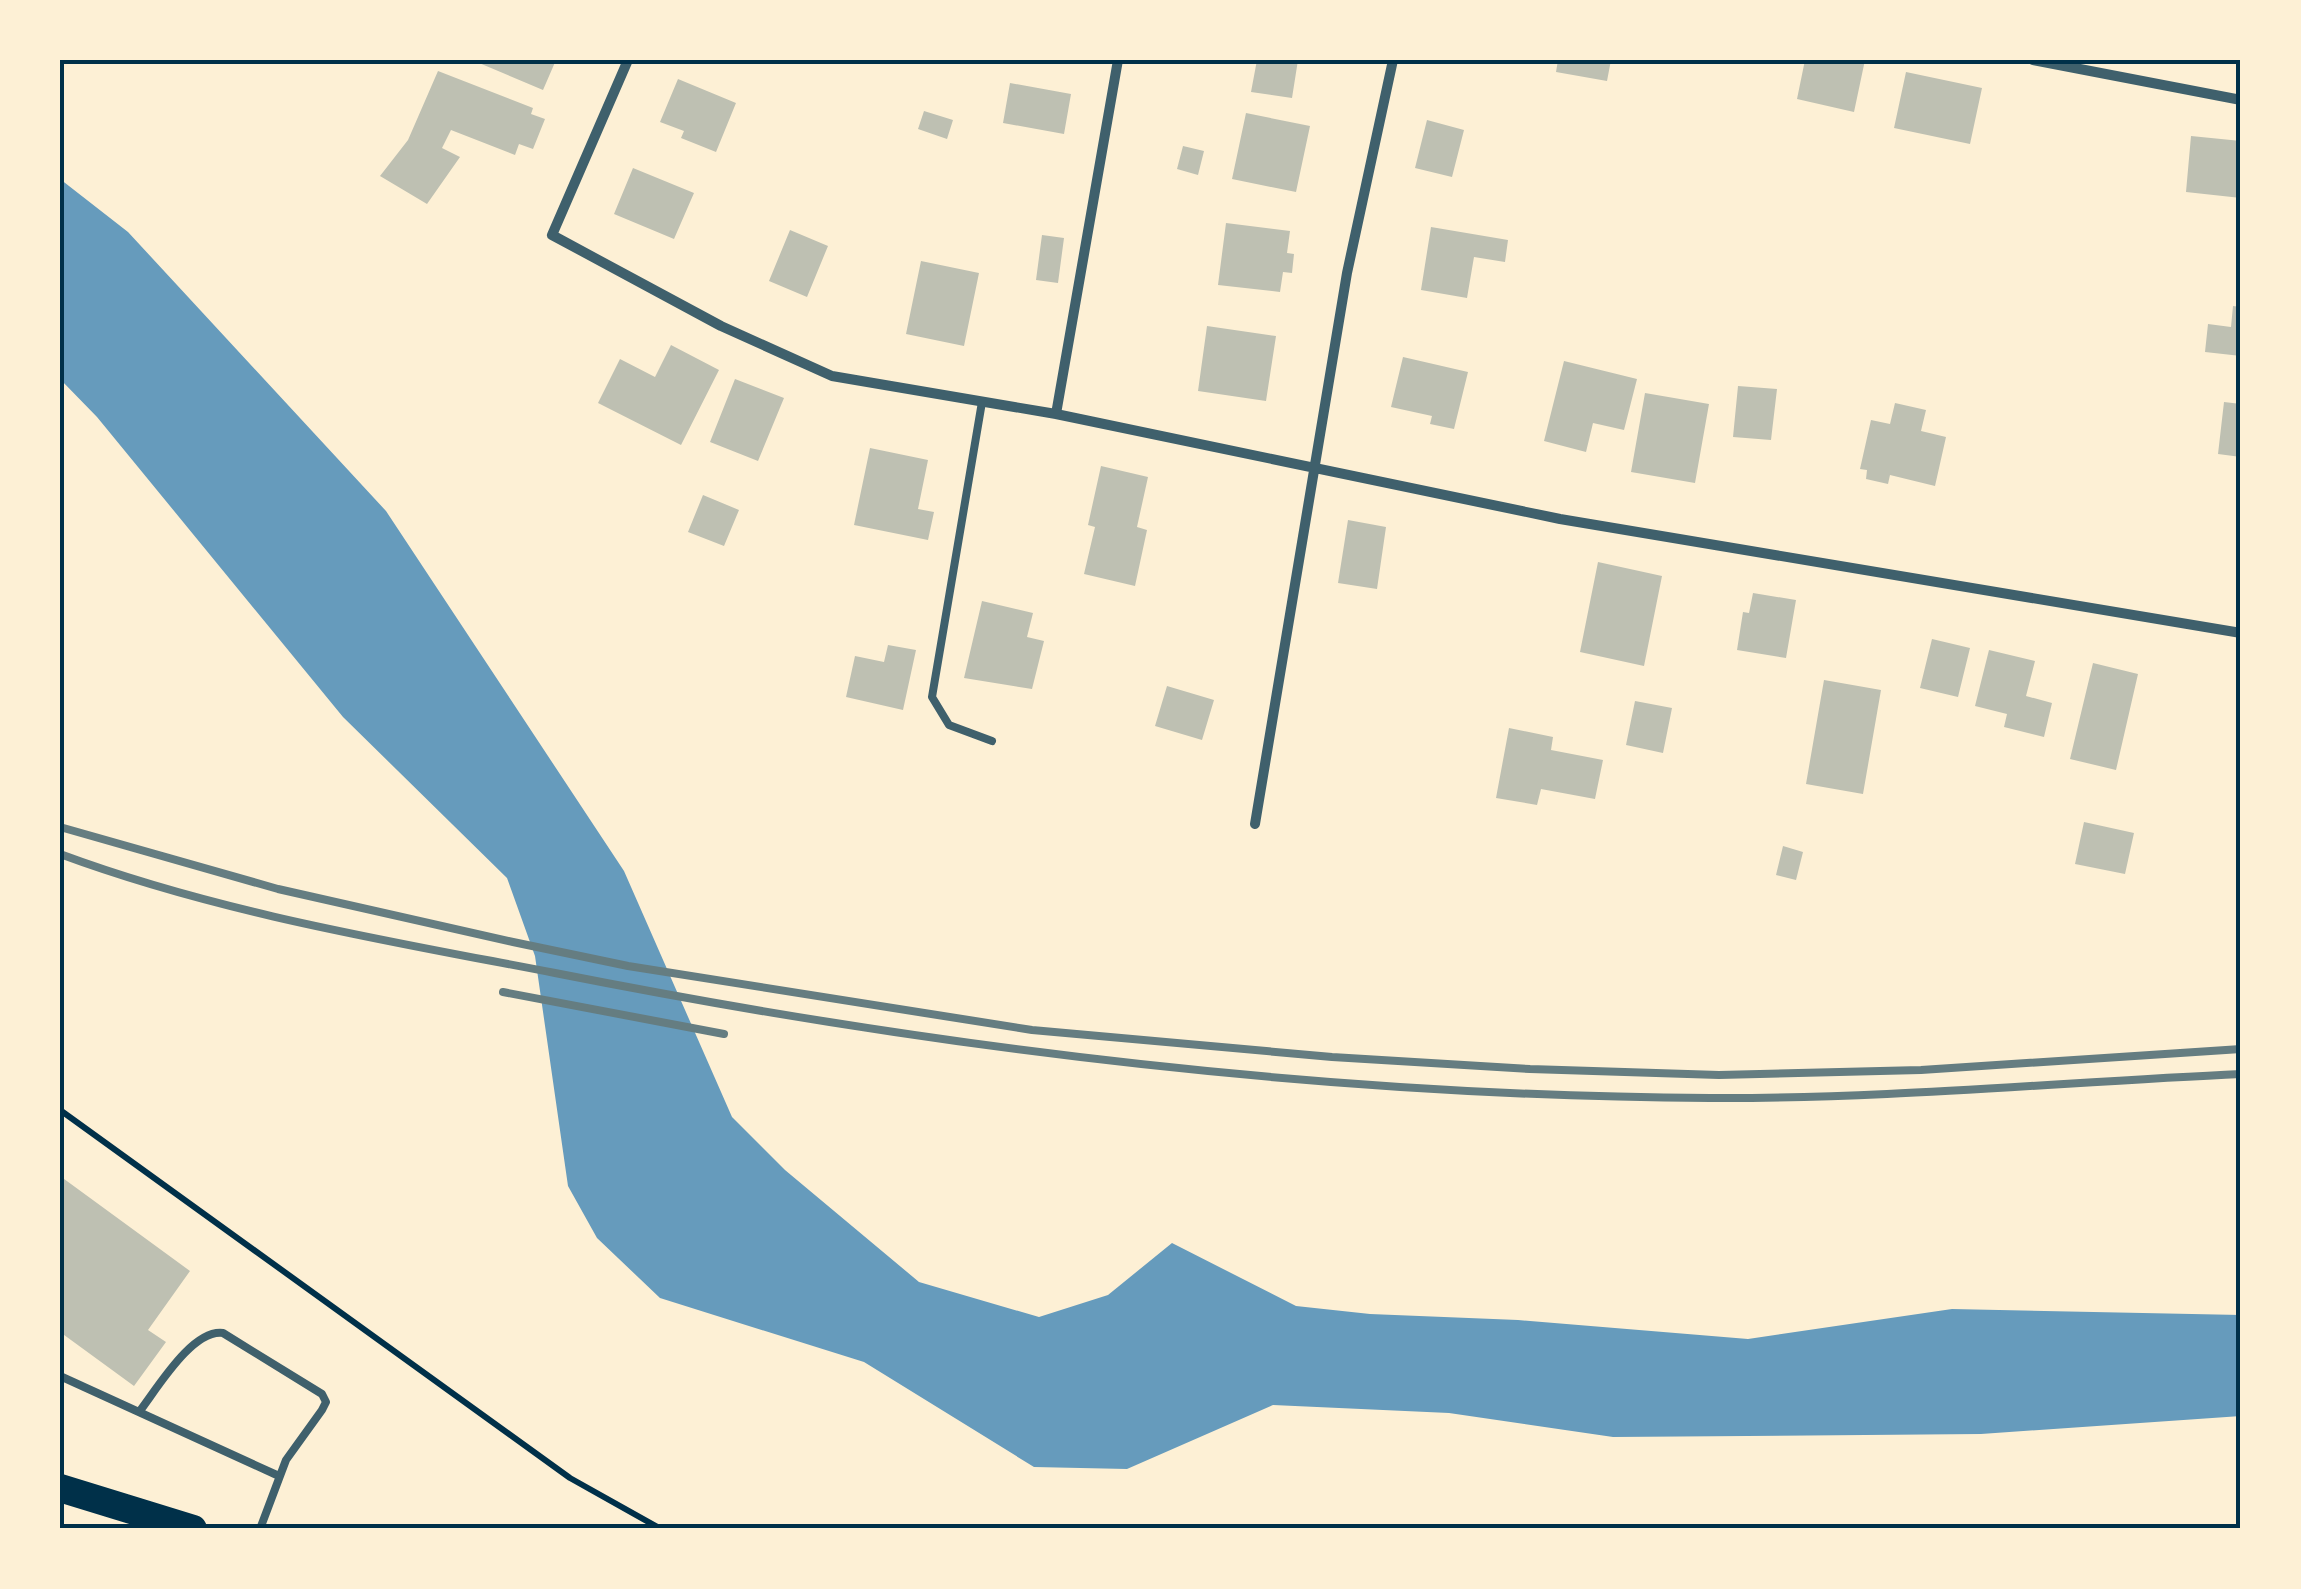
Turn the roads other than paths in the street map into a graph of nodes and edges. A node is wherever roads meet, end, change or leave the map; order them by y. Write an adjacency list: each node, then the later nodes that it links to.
1 (628, 60): 6 (street)
2 (1118, 60): 7 (street)
3 (1392, 60): 8 (street)
4 (2033, 60): 5 (street)
5 (2241, 100)
6 (982, 402): 7 (street); 10 (lane)
7 (1056, 414): 8 (street)
8 (1315, 467): 9 (street); 11 (street)
9 (2241, 632)
10 (992, 741)
11 (1254, 824)
12 (60, 1376): 13 (lane)
13 (139, 1412): 14 (lane); 14 (lane)
14 (279, 1476): 17 (lane)
15 (60, 1488): 16 (highway)
16 (192, 1529)
17 (260, 1529)

